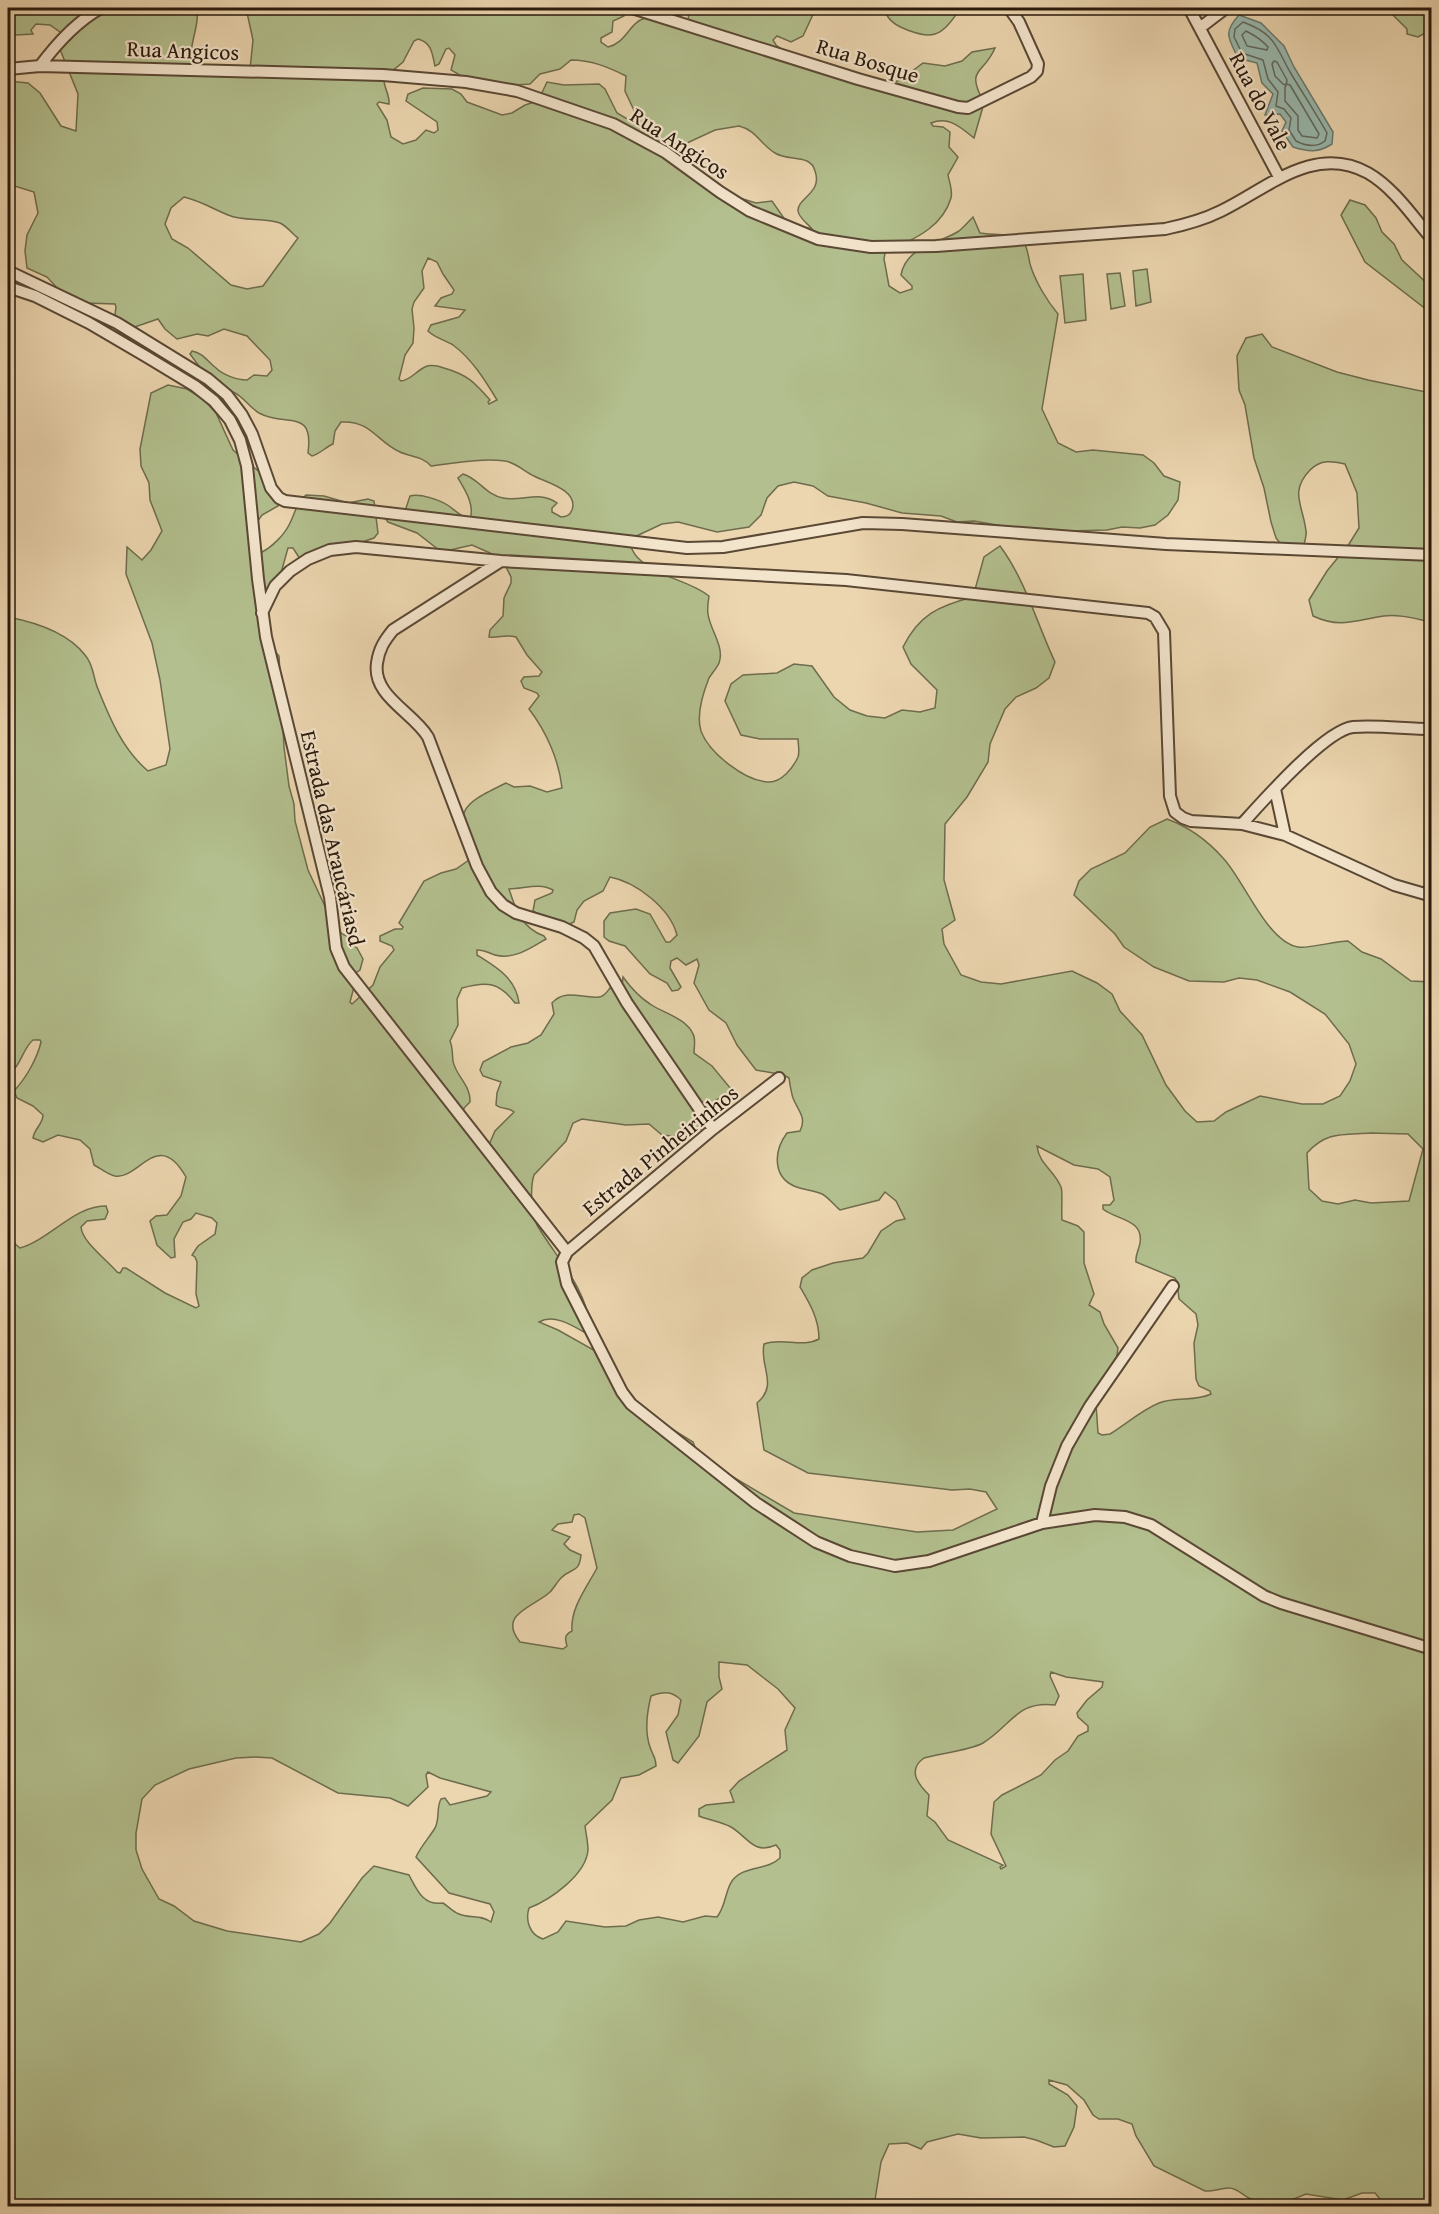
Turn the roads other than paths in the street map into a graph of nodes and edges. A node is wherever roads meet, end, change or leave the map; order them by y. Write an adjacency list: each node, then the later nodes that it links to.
1 (101, 8): 7 (street)
2 (632, 8): 3 (street, Rua Bosque)
3 (1009, 8)
4 (1189, 8): 6 (street, Rua do Vale)
5 (1226, 8): 6 (street)
6 (1201, 27): 9 (street, Rua do Vale)
7 (40, 66): 8 (street, Rua Angicos); 9 (street, Rua Angicos)
8 (8, 69)
9 (1279, 177): 10 (street, Rua do Vale)
10 (1431, 239)
11 (8, 271): 13 (street)
12 (8, 287): 15 (street, Estrada das Araucáriasd)
13 (1431, 555)
14 (501, 561): 15 (street); 18 (street); 22 (street)
15 (262, 613): 23 (street, Estrada das Araucáriasd)
16 (1431, 729): 17 (street)
17 (1275, 789): 18 (street); 19 (street)
18 (1242, 824): 19 (street)
19 (1285, 835): 20 (street)
20 (1431, 896)
21 (779, 1078): 22 (street, Estrada Pinheirinhos)
22 (713, 1129): 23 (street, Estrada Pinheirinhos)
23 (567, 1252): 25 (street)
24 (1173, 1286): 25 (street)
25 (1042, 1523): 26 (street)
26 (1431, 1649)

